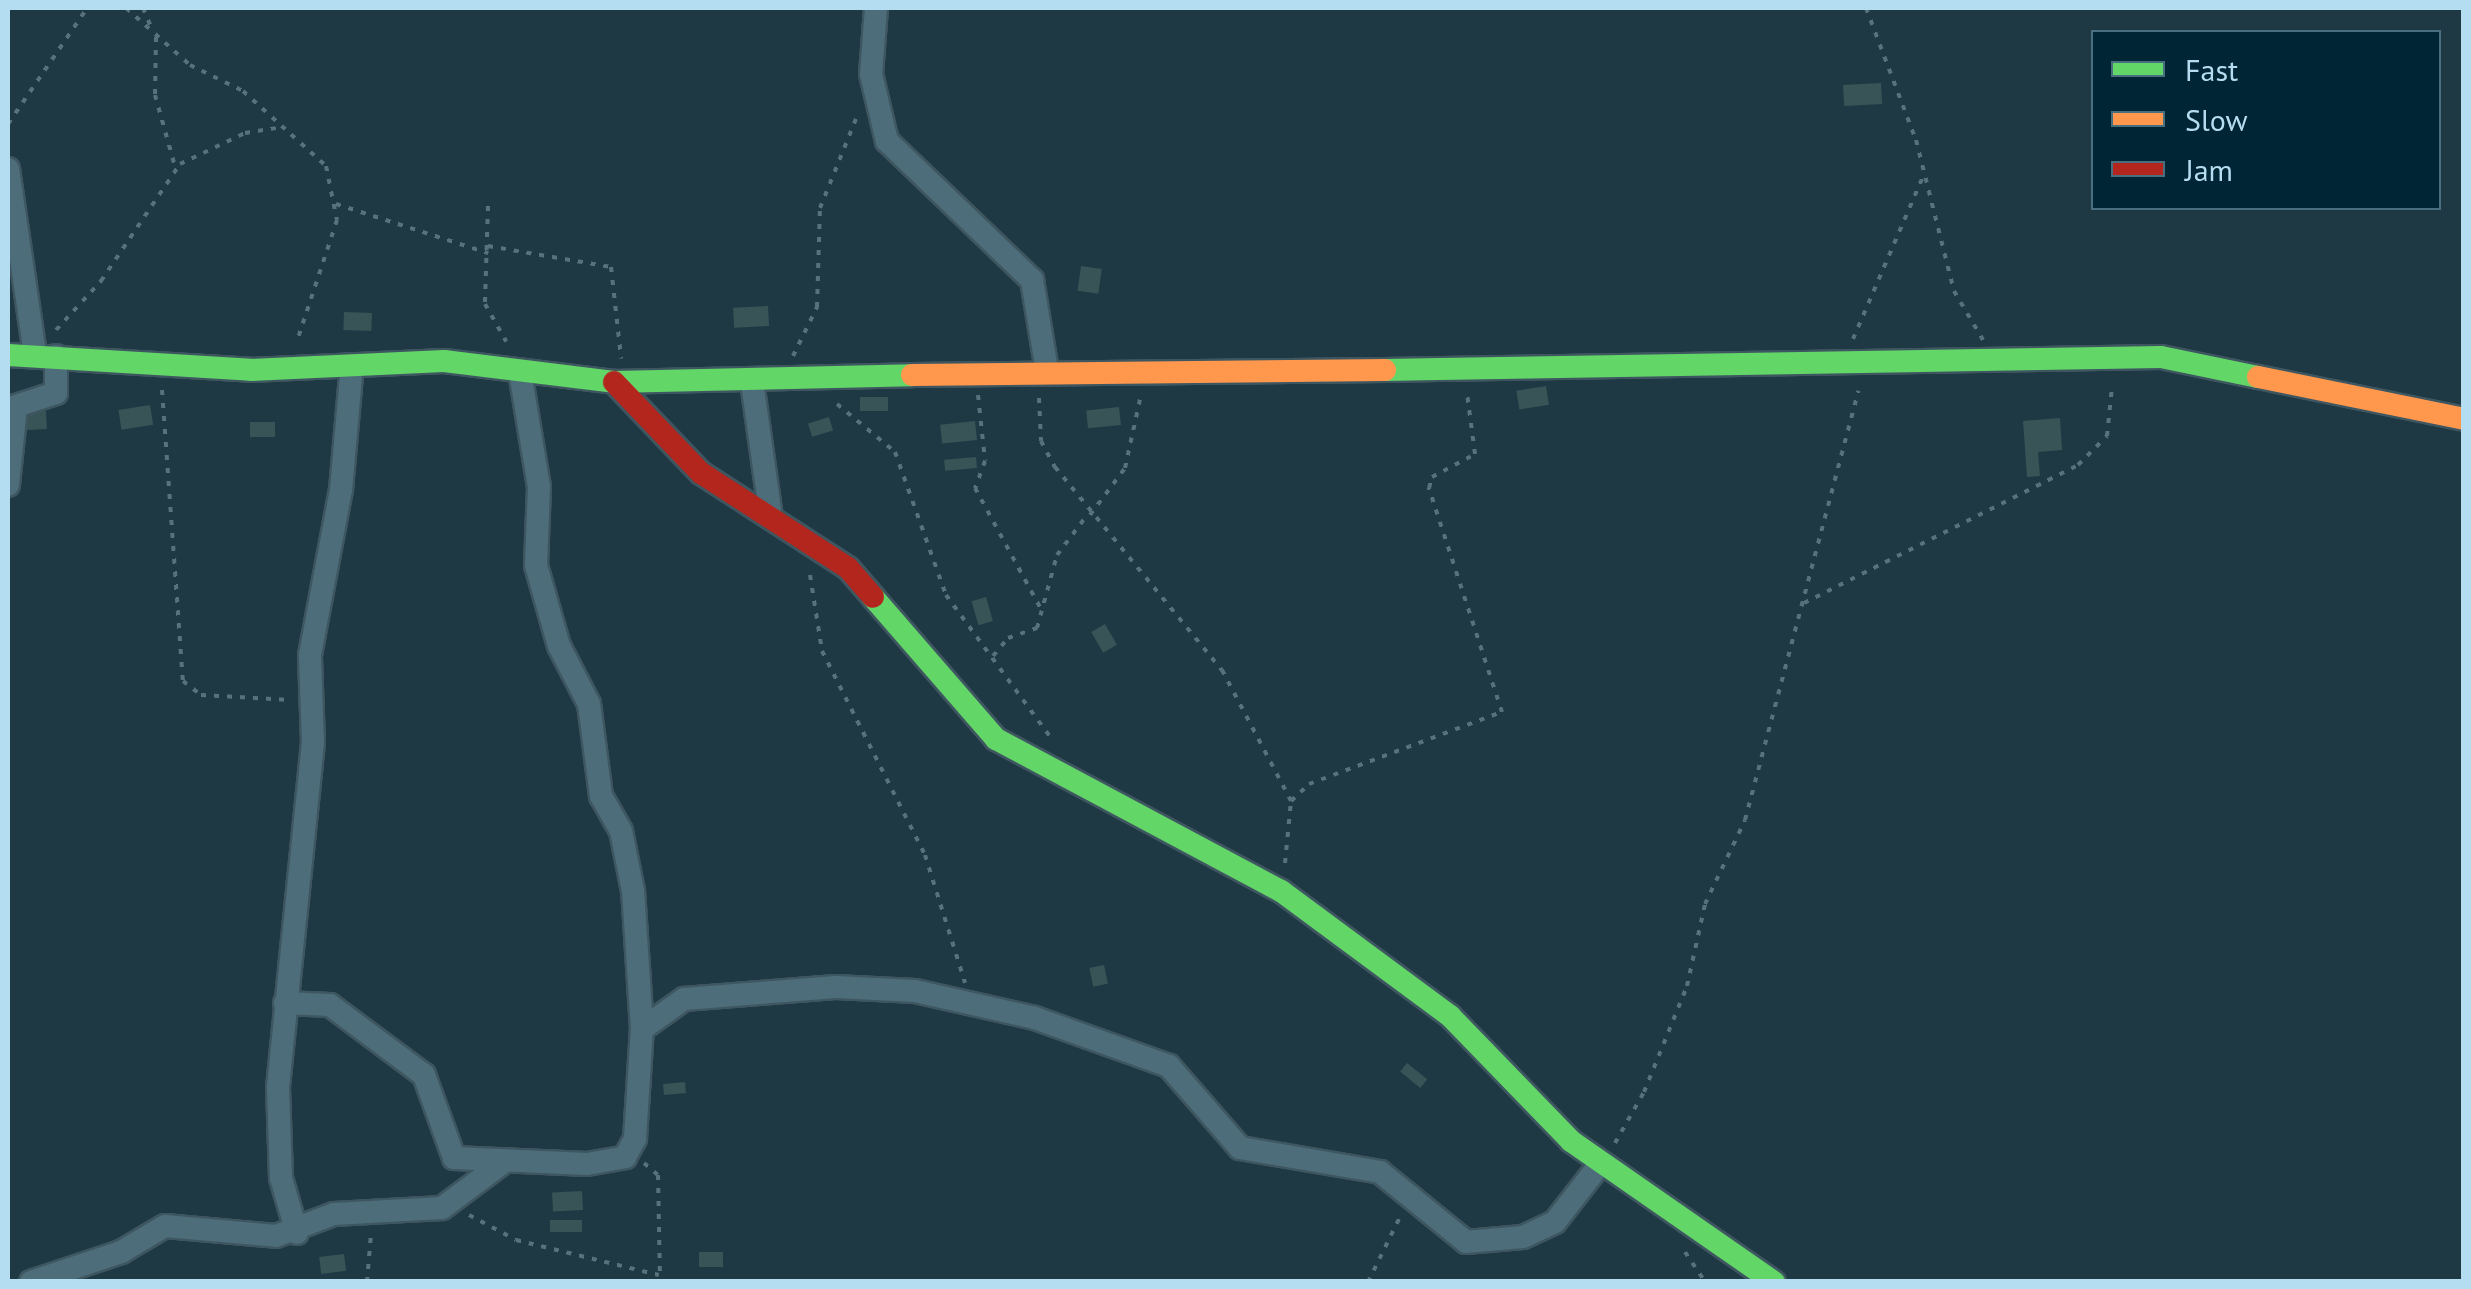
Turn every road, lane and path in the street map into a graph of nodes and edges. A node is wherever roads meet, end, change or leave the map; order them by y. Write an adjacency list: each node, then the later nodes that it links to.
1 (87, 8): 8 (path)
2 (126, 8): 6 (path)
3 (142, 8): 6 (path)
4 (876, 8): 28 (street)
5 (1866, 8): 12 (path)
6 (154, 35): 9 (path); 11 (path)
7 (860, 108): 33 (path)
8 (8, 124)
9 (284, 128): 11 (path); 14 (path)
10 (8, 169): 13 (street)
11 (176, 170): 19 (path)
12 (1925, 172): 25 (path); 26 (path)
13 (10, 202): 19 (street)
14 (334, 204): 16 (path); 17 (path)
15 (488, 206): 16 (path)
16 (488, 249): 29 (path); 31 (path)
17 (292, 345)
18 (8, 356): 19 (street)
19 (45, 356): 21 (street); 36 (street)
20 (2113, 358): 25 (street); 35 (street); 40 (path)
21 (158, 364): 22 (street); 43 (path)
22 (352, 365): 29 (street); 43 (street)
23 (1457, 365): 26 (street); 27 (street); 45 (path)
24 (1867, 366): 25 (street); 26 (street); 40 (path)
25 (2006, 366)
26 (1841, 367)
27 (1141, 369): 28 (street); 38 (path)
28 (1043, 370): 30 (street); 38 (path)
29 (520, 372): 31 (street); 49 (street)
30 (976, 372): 34 (street); 41 (path)
31 (620, 382): 32 (street); 37 (street)
32 (752, 382): 33 (street); 37 (street)
33 (780, 382): 34 (street)
34 (808, 382): 42 (path)
35 (2464, 419)
36 (8, 485)
37 (770, 510): 46 (street)
38 (1089, 514): 41 (path); 45 (path)
39 (808, 570): 48 (path)
40 (1804, 603): 52 (path)
41 (1041, 609): 42 (path)
42 (993, 656): 44 (path)
43 (311, 701): 47 (street)
44 (1062, 752)
45 (1291, 801): 46 (path)
46 (1282, 891): 52 (street)
47 (286, 1003): 51 (street); 56 (street)
48 (970, 1003): 49 (street); 53 (street)
49 (642, 1029): 50 (street)
50 (628, 1154): 51 (street); 57 (path)
51 (505, 1161): 54 (street)
52 (1601, 1163): 53 (street); 61 (street)
53 (1414, 1202): 60 (path)
54 (453, 1203): 55 (street); 57 (path)
55 (373, 1214): 56 (street); 59 (path)
56 (296, 1232): 58 (street)
57 (659, 1278)
58 (31, 1282)
59 (367, 1282)
60 (1368, 1282)
61 (1774, 1282)

